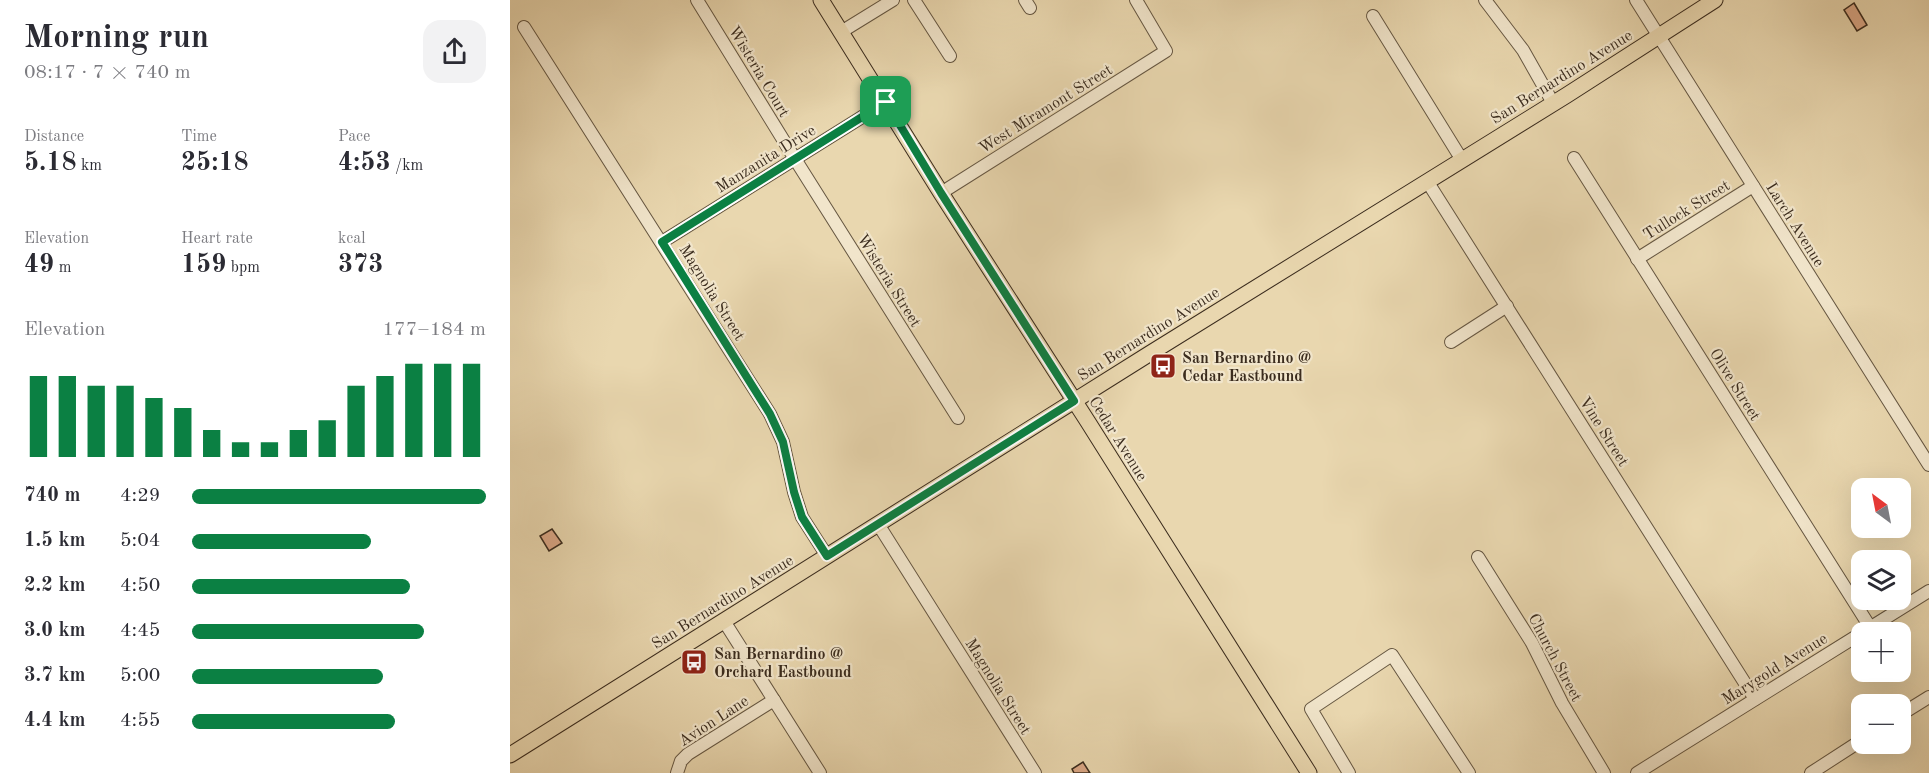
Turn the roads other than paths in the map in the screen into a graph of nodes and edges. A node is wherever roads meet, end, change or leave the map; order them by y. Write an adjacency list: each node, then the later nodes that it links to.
1 (697, 0): 17 (street, Wisteria Court)
2 (821, 0): 11 (main road, Cedar Avenue)
3 (893, 0): 11 (street)
4 (914, 0): 13 (street)
5 (1136, 0): 21 (street, West Miramont Street)
6 (1485, 0): 15 (street)
7 (1636, 0): 12 (street, Larch Avenue)
8 (1715, 0): 12 (main road, San Bernardino Avenue)
9 (1373, 16): 18 (street)
10 (524, 27): 22 (street, Magnolia Street)
11 (841, 32): 14 (main road, Cedar Avenue)
12 (1659, 36): 15 (main road, San Bernardino Avenue); 20 (street, Larch Avenue)
13 (950, 56)
14 (886, 102): 17 (street, Manzanita Drive); 21 (main road, Cedar Avenue)
15 (1553, 103): 18 (main road, San Bernardino Avenue)
16 (1574, 158): 23 (street, Olive Street)
17 (795, 159): 22 (street, Manzanita Drive); 27 (street, Wisteria Street)
18 (1462, 160): 19 (main road, San Bernardino Avenue)
19 (1427, 181): 24 (street, Vine Street); 26 (main road, San Bernardino Avenue)
20 (1753, 186): 23 (street, Tullock Street); 28 (street, Larch Avenue)
21 (941, 193): 26 (main road, Cedar Avenue)
22 (662, 242): 30 (street, Magnolia Street)
23 (1637, 259): 34 (street, Olive Street)
24 (1507, 306): 25 (street); 38 (street, Vine Street)
25 (1451, 342)
26 (1074, 401): 29 (main road, San Bernardino Avenue); 46 (main road, Cedar Avenue)
27 (958, 418)
28 (1929, 465)
29 (878, 524): 30 (main road, San Bernardino Avenue); 45 (street, Magnolia Street)
30 (827, 556): 33 (main road, San Bernardino Avenue)
31 (1478, 557): 49 (street, Church Street)
32 (1929, 591): 35 (street, Marygold Avenue)
33 (724, 621): 39 (street); 42 (main road, San Bernardino Avenue)
34 (1867, 622)
35 (1878, 622)
36 (1851, 639): 38 (street, Marygold Avenue)
37 (1929, 697): 40 (street)
38 (1755, 699): 50 (street, Marygold Avenue)
39 (774, 700): 43 (street, Avion Lane); 44 (street)
40 (1911, 708)
41 (1851, 747): 51 (street)
42 (510, 755)
43 (677, 773)
44 (820, 773)
45 (1035, 773)
46 (1309, 773)
47 (1349, 773): 48 (street)
48 (1469, 773)
49 (1604, 773)
50 (1637, 773)
51 (1811, 773)

